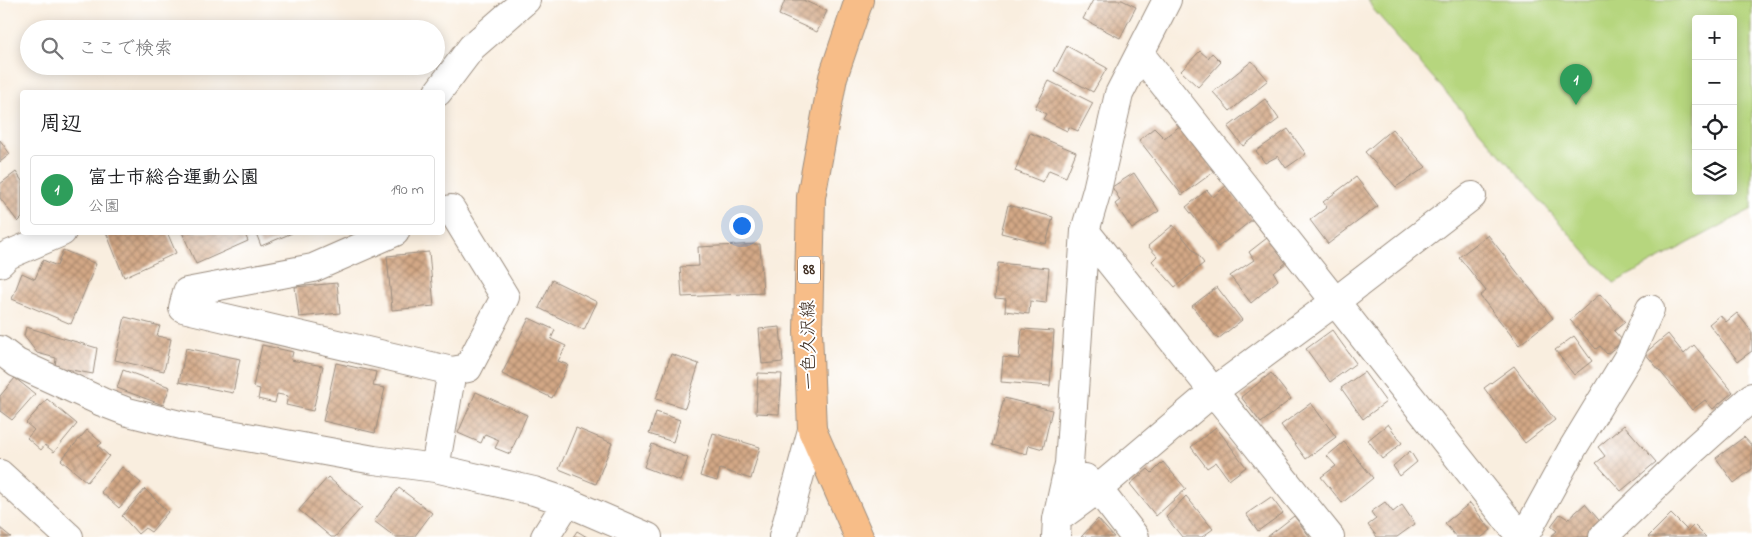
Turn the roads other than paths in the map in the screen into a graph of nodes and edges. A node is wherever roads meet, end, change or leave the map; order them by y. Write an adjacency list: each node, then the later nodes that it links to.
1 (526, 0): 5 (street)
2 (859, 0): 18 (main road, 一色久沢線 / 88)
3 (1167, 0): 4 (street)
4 (1140, 54): 8 (street); 12 (street)
5 (440, 90)
6 (1472, 196): 12 (street)
7 (445, 211): 15 (street)
8 (1085, 231): 16 (street); 19 (street)
9 (55, 235): 11 (street)
10 (388, 235): 15 (street)
11 (0, 263)
12 (1336, 301): 16 (street); 32 (street)
13 (1650, 309): 32 (street)
14 (0, 350): 20 (street)
15 (452, 371): 20 (street)
16 (1214, 391): 22 (street); 31 (street)
17 (1752, 398): 33 (street)
18 (812, 430): 28 (street); 29 (main road, 一色久沢線 / 88)
19 (1069, 464): 22 (street); 24 (street)
20 (435, 468): 23 (street)
21 (0, 474): 25 (street)
22 (1098, 489): 24 (street); 30 (street)
23 (567, 502): 26 (street); 27 (street)
24 (1056, 528)
25 (69, 537)
26 (545, 537)
27 (648, 537)
28 (783, 537)
29 (859, 537)
30 (1135, 537)
31 (1330, 537)
32 (1523, 537)
33 (1603, 537)

